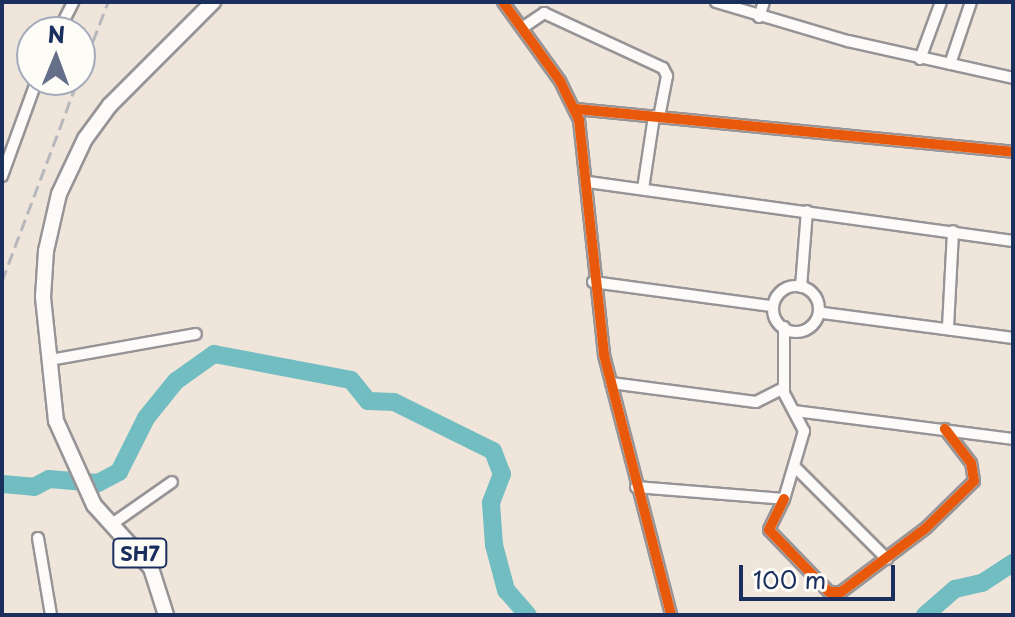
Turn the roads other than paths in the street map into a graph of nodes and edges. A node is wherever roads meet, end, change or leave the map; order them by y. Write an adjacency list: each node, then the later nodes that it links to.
1 (213, 2): 30 (main road)
2 (503, 2): 8 (street)
3 (716, 2): 7 (street)
4 (764, 2): 7 (street)
5 (941, 2): 9 (street)
6 (971, 2): 10 (street)
7 (759, 17): 9 (street)
8 (522, 28): 13 (street); 14 (street)
9 (920, 59): 10 (street)
10 (950, 64): 11 (street)
11 (1013, 78)
12 (31, 96): 16 (street)
13 (576, 109): 14 (street); 17 (street)
14 (656, 116): 15 (street); 18 (street)
15 (1013, 152)
16 (2, 176)
17 (588, 182): 18 (street); 22 (street)
18 (643, 189): 19 (street)
19 (807, 211): 20 (street); 23 (street)
20 (953, 231): 21 (street); 27 (street)
21 (1013, 241)
22 (593, 282): 24 (street); 31 (street)
23 (801, 287): 24 (street); 25 (street)
24 (771, 306): 26 (street)
25 (823, 313): 26 (street); 27 (street)
26 (784, 327): 32 (street)
27 (948, 327): 29 (street)
28 (196, 334): 30 (street)
29 (1013, 338)
30 (50, 360): 40 (main road, SH7)
31 (611, 383): 32 (street); 38 (street)
32 (784, 388): 33 (street)
33 (795, 411): 34 (street); 36 (street)
34 (945, 429): 35 (street); 42 (street)
35 (1013, 439)
36 (795, 467): 39 (street); 42 (street)
37 (172, 482): 40 (street)
38 (636, 487): 39 (street); 45 (street)
39 (784, 499): 42 (street)
40 (112, 524): 44 (main road, SH7)
41 (38, 538): 43 (street)
42 (887, 559)
43 (51, 615)
44 (166, 615)
45 (671, 615)

